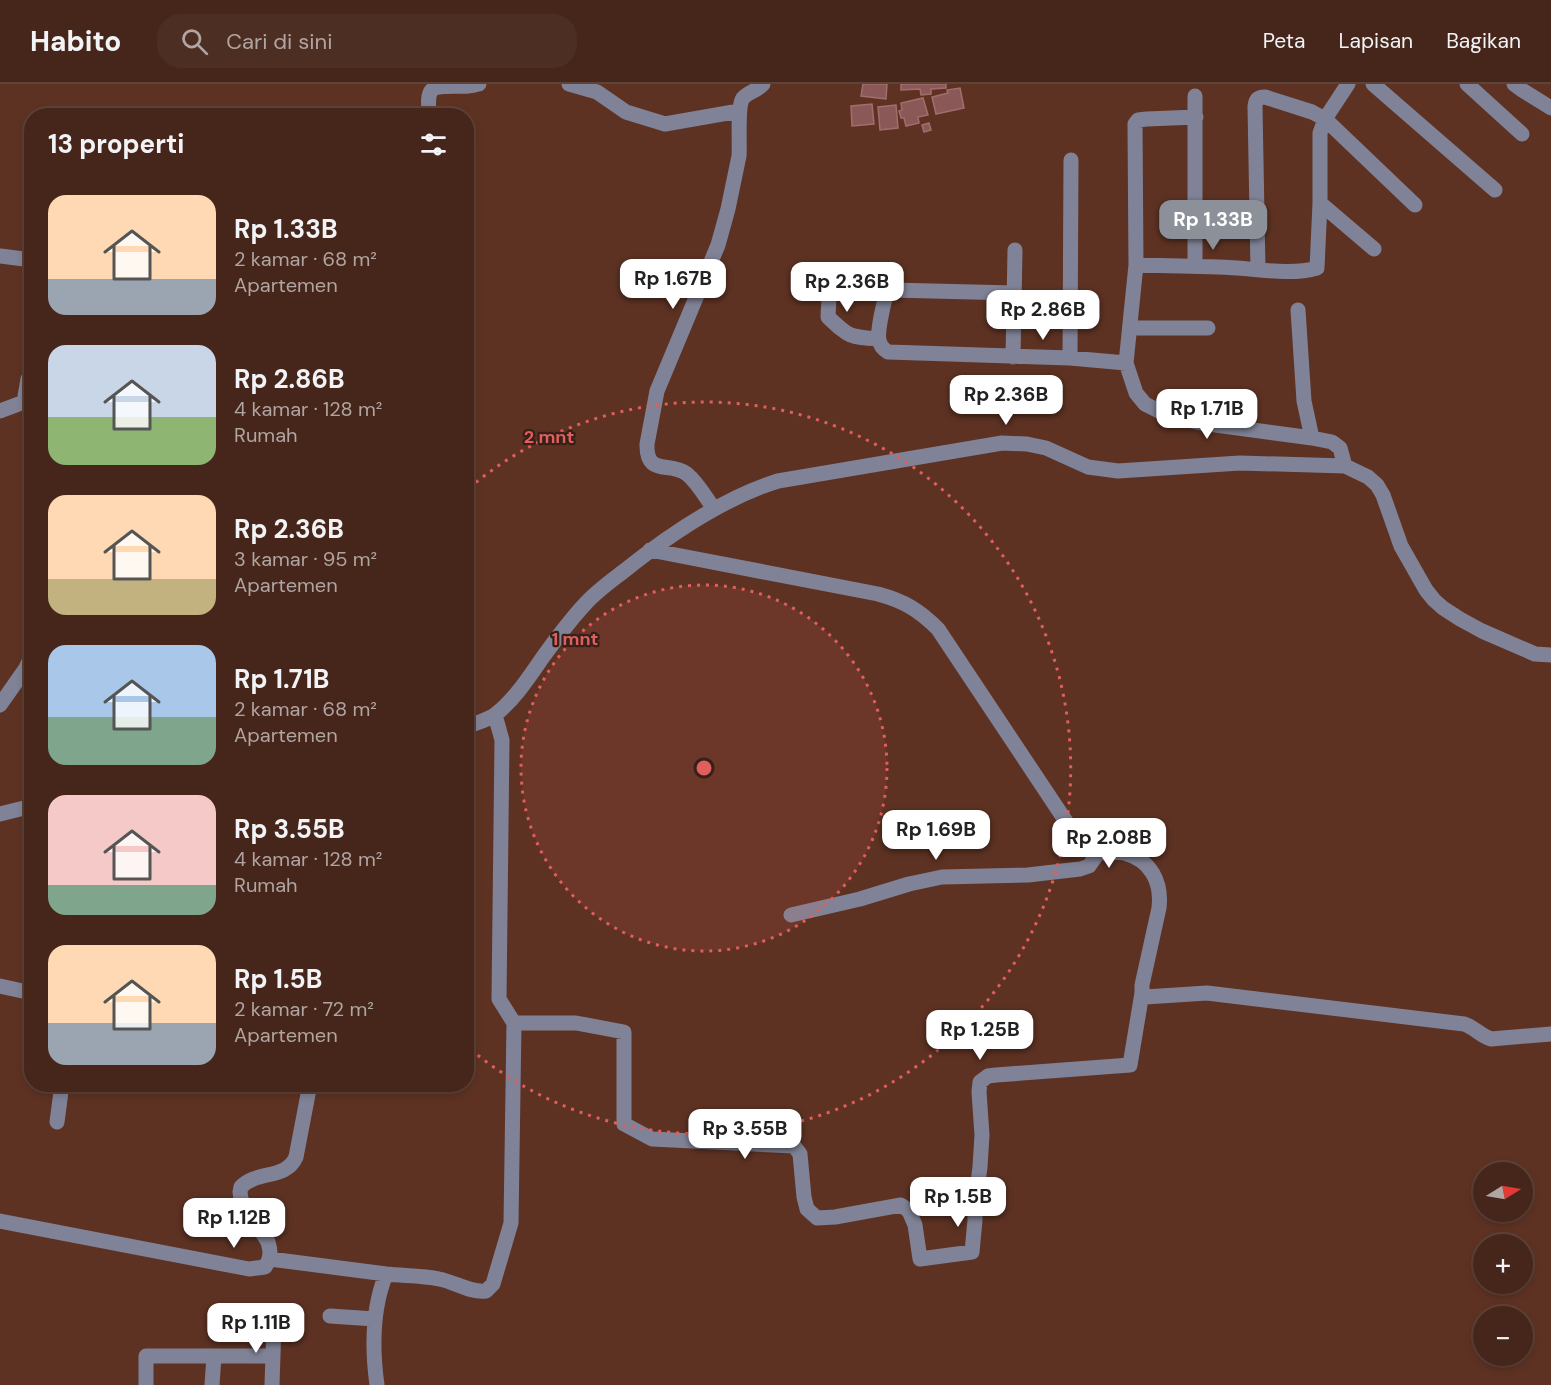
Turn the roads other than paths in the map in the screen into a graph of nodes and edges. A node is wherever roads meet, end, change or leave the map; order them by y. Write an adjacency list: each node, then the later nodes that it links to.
1 (479, 84): 9 (street)
2 (569, 84): 11 (street)
3 (763, 84): 11 (street)
4 (1348, 84): 13 (street)
5 (1373, 84): 16 (street)
6 (1467, 84): 14 (street)
7 (1514, 84): 10 (street)
8 (1195, 96): 12 (street)
9 (429, 108)
10 (1551, 108)
11 (740, 111): 39 (street)
12 (1196, 117): 23 (street); 24 (street)
13 (1325, 119): 17 (street); 18 (street); 25 (street)
14 (1522, 134)
15 (1071, 160): 33 (street)
16 (1495, 190)
17 (1320, 203): 19 (street); 25 (street)
18 (1415, 205)
19 (1374, 249)
20 (1015, 250): 27 (street)
21 (0, 256): 22 (street)
22 (24, 259)
23 (1136, 265): 24 (street); 29 (street)
24 (1196, 266): 25 (street)
25 (1258, 270)
26 (830, 277): 31 (street)
27 (1014, 293): 31 (street); 32 (street)
28 (1298, 310): 37 (street)
29 (1130, 328): 30 (street); 34 (street)
30 (1208, 328)
31 (879, 339): 32 (street)
32 (1013, 357): 33 (street)
33 (1070, 358): 34 (street)
34 (1126, 363): 37 (street)
35 (24, 402): 36 (street)
36 (0, 411)
37 (1312, 438): 38 (street)
38 (1345, 466): 39 (street); 41 (street)
39 (714, 508): 40 (street)
40 (650, 550): 44 (street); 48 (street)
41 (1551, 655)
42 (24, 671): 43 (street)
43 (0, 705)
44 (495, 715): 45 (street); 53 (street)
45 (474, 724)
46 (24, 808): 47 (street)
47 (0, 814)
48 (1098, 853): 49 (street); 52 (street)
49 (791, 915)
50 (0, 986): 51 (street)
51 (24, 991)
52 (1142, 993): 53 (street); 54 (street)
53 (514, 1023): 60 (street)
54 (1551, 1034)
55 (61, 1092): 57 (street)
56 (308, 1092): 59 (street)
57 (57, 1122)
58 (0, 1221): 59 (street)
59 (270, 1258): 60 (street)
60 (386, 1274): 62 (street)
61 (330, 1316): 62 (street)
62 (375, 1319): 69 (street)
63 (274, 1325): 65 (street)
64 (214, 1356): 65 (street); 66 (street); 67 (street)
65 (273, 1356): 68 (street)
66 (146, 1385)
67 (212, 1385)
68 (272, 1385)
69 (377, 1385)

